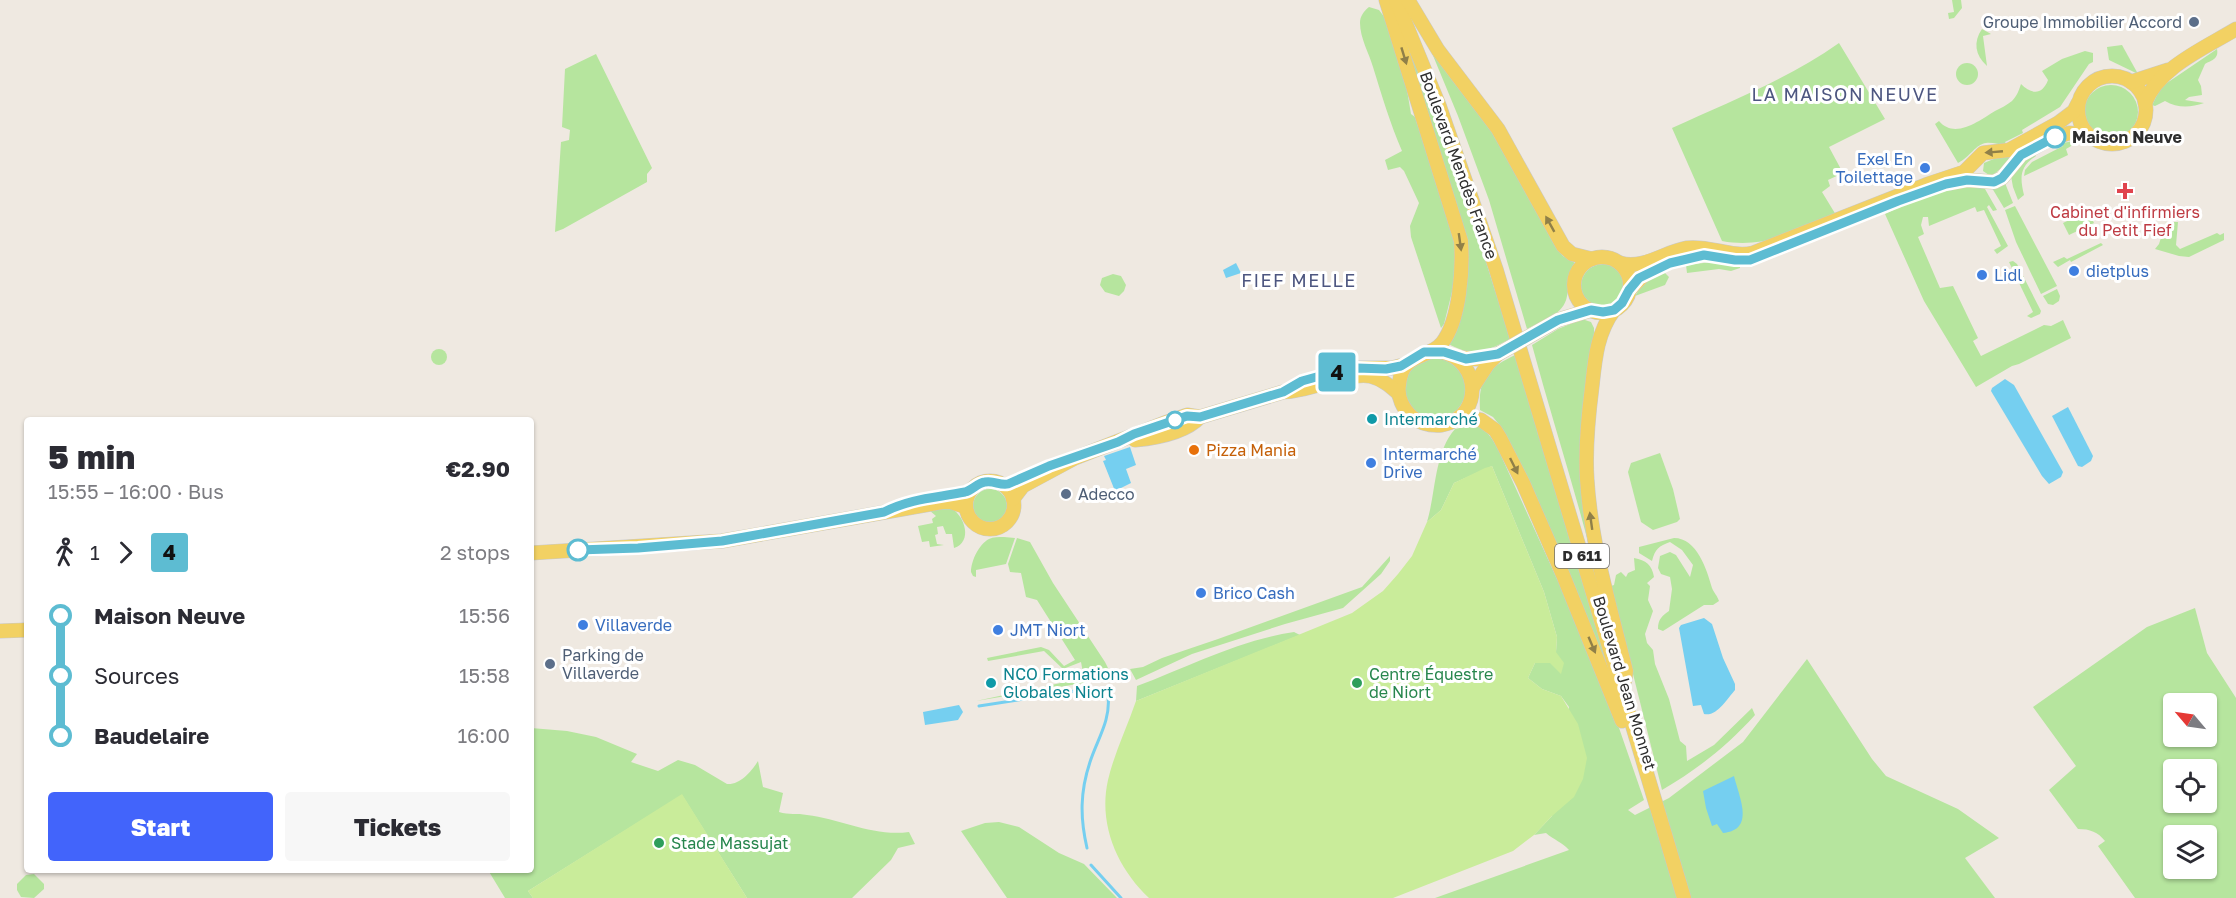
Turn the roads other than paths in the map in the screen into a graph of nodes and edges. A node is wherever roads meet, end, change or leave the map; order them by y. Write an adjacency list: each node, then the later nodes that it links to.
1 (1386, 0): 20 (main road, one-way to 20)
2 (1396, 0): 19 (main road, Boulevard Mendès France / D 611)
3 (1402, 0): 19 (main road, Boulevard Mendès France / D 611)
4 (1407, 0): 11 (main road, one-way to 4)
5 (2236, 29): 6 (main road)
6 (2172, 68): 7 (main road); 9 (main road)
7 (2131, 82): 8 (main road); 9 (main road)
8 (2078, 103): 10 (main road); 12 (main road, one-way to 12)
9 (2145, 103): 10 (main road)
10 (2088, 135): 12 (main road)
11 (1592, 259): 13 (main road); 15 (main road)
12 (1668, 259): 13 (main road); 14 (main road)
13 (1620, 263): 14 (main road)
14 (1629, 290): 17 (main road)
15 (1575, 292): 16 (main road); 18 (main road)
16 (1591, 310): 17 (main road); 18 (main road)
17 (1614, 310): 37 (main road, one-way to 17)
18 (1558, 320): 21 (main road, bridge)
19 (1517, 331): 37 (main road, Boulevard Jean Monnet / D 611); 38 (main road, Boulevard Jean Monnet / D 611)
20 (1431, 351): 22 (main road); 23 (main road)
21 (1498, 354): 22 (main road); 24 (main road)
22 (1456, 357): 24 (main road)
23 (1407, 364): 25 (main road); 26 (main road)
24 (1473, 387): 27 (main road)
25 (1283, 392): 26 (main road); 28 (main road)
26 (1398, 393): 27 (main road)
27 (1459, 417): 38 (main road, one-way to 38)
28 (1075, 458): 29 (main road); 31 (main road)
29 (1003, 485): 30 (main road); 31 (main road)
30 (971, 490): 32 (main road); 33 (main road)
31 (1013, 499): 32 (main road)
32 (966, 507): 33 (main road)
33 (884, 512): 34 (main road)
34 (534, 554)
35 (24, 630): 36 (main road)
36 (0, 631)
37 (1625, 680): 40 (main road, Boulevard Jean Monnet / D 611)
38 (1648, 780): 39 (main road, Boulevard Jean Monnet / D 611)
39 (1684, 898)
40 (1689, 898)

